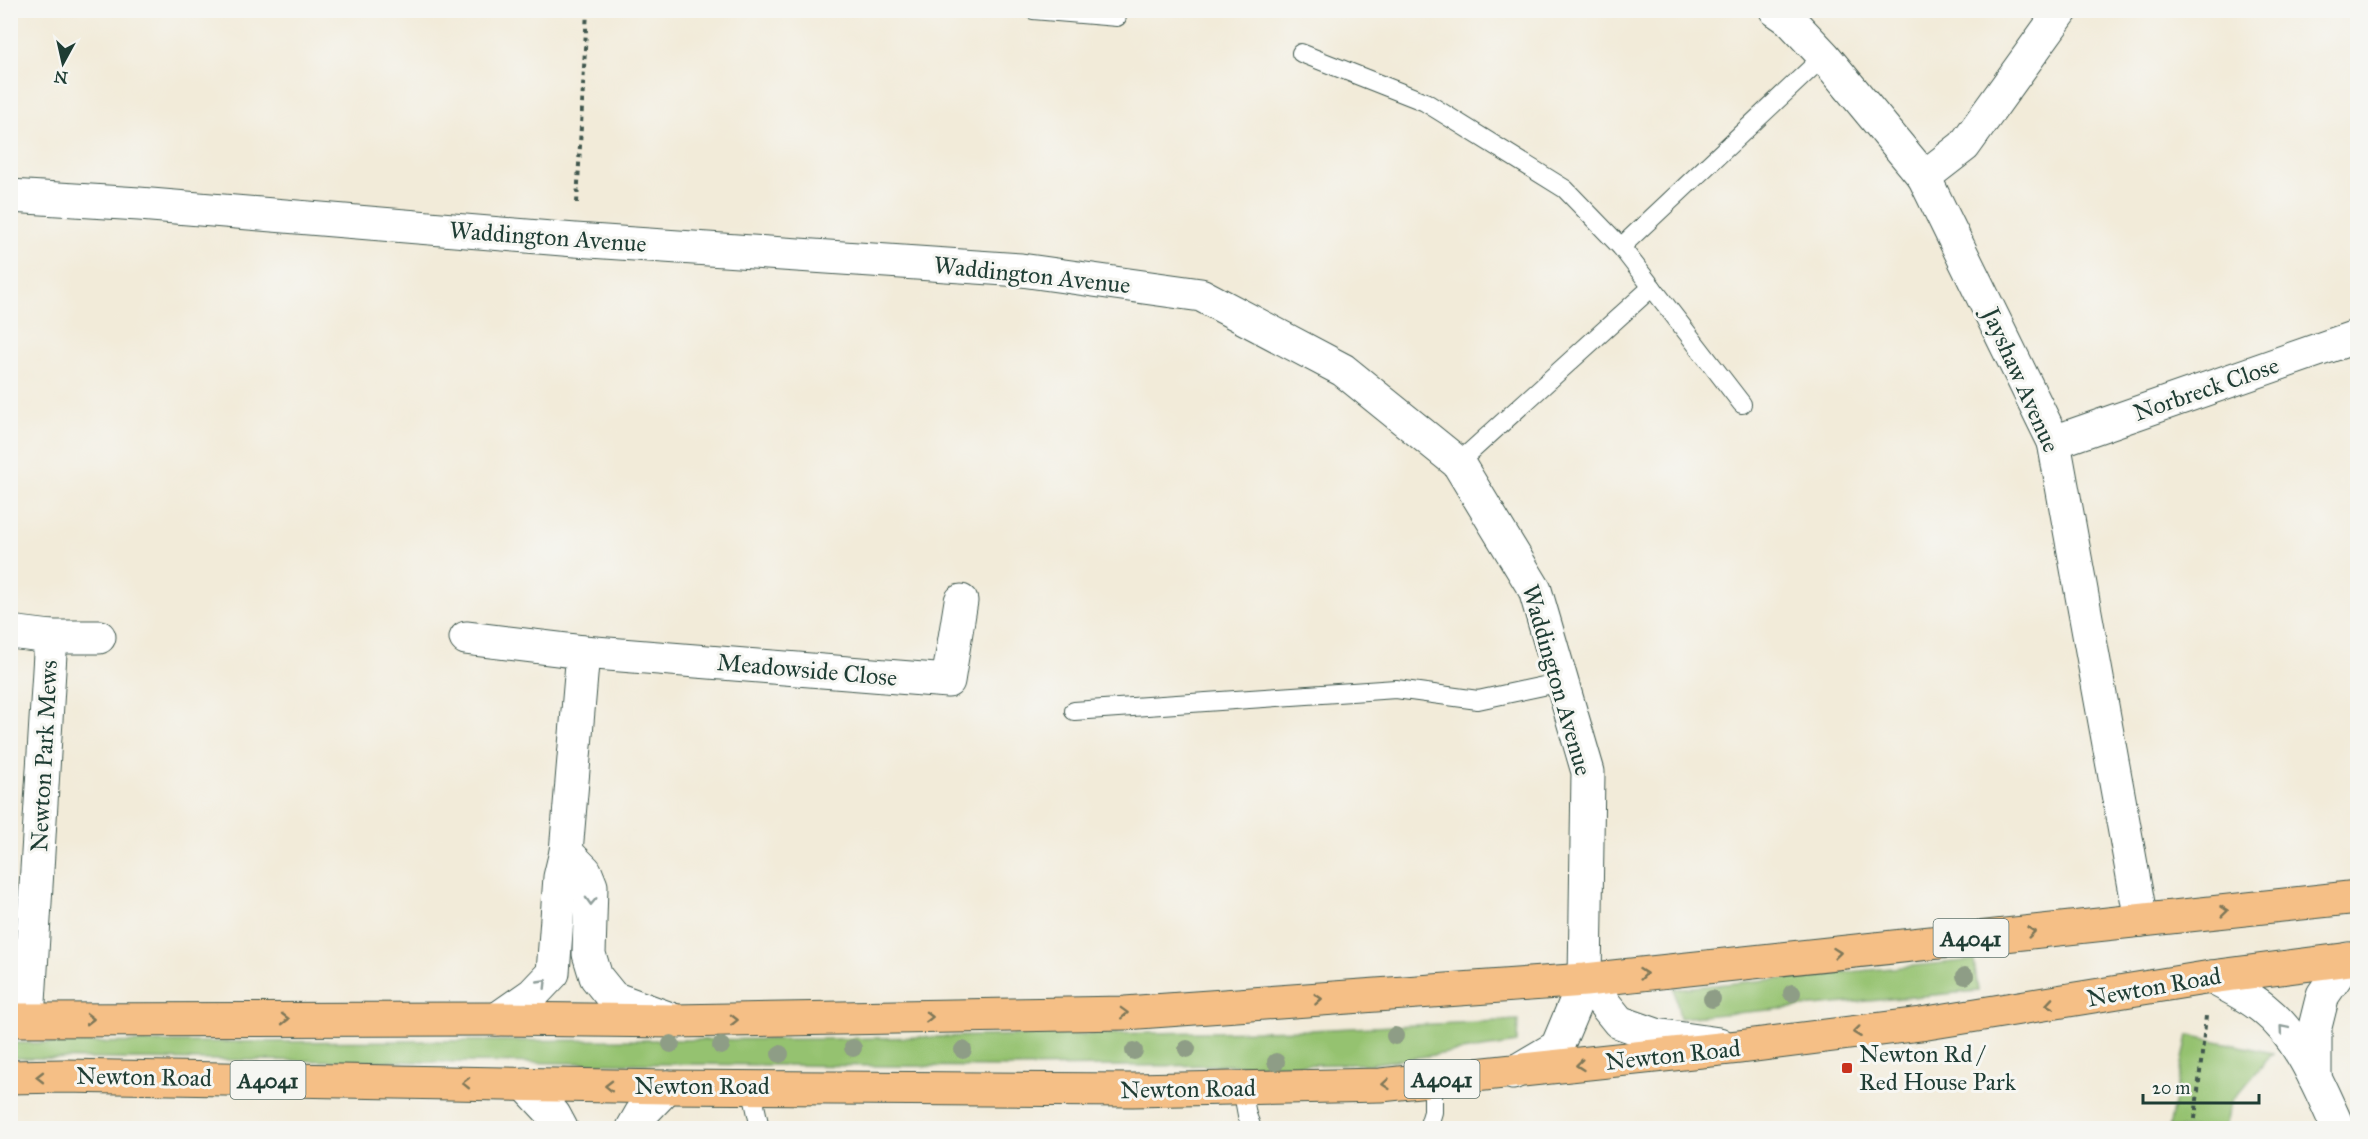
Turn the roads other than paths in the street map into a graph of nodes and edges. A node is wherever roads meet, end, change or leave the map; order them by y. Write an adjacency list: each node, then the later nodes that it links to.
1 (1033, 10): 4 (lane)
2 (1776, 10): 6 (street, Jayshaw Avenue)
3 (2062, 10): 7 (street)
4 (1117, 17)
5 (1301, 52): 9 (lane)
6 (1824, 56): 7 (street, Jayshaw Avenue); 9 (lane)
7 (1924, 177): 13 (street, Jayshaw Avenue)
8 (10, 196): 14 (street, Waddington Avenue)
9 (1621, 247): 10 (lane)
10 (1652, 287): 12 (lane); 14 (lane)
11 (2358, 336): 13 (street, Norbreck Close)
12 (1742, 404)
13 (2054, 442): 25 (street, Jayshaw Avenue)
14 (1458, 463): 21 (street, Waddington Avenue)
15 (961, 601): 20 (street, Meadowside Close)
16 (10, 632): 17 (street, Newton Park Mews)
17 (51, 637): 18 (street, Newton Park Mews); 29 (street, Newton Park Mews)
18 (99, 637)
19 (466, 638): 20 (street, Meadowside Close)
20 (583, 652): 23 (street)
21 (1562, 682): 22 (lane); 28 (street, Waddington Avenue)
22 (1074, 711)
23 (566, 852): 30 (street, one-way to 23); 31 (street, one-way to 31)
24 (2358, 897): 25 (highway, A4041, one-way to 24)
25 (2141, 920): 28 (highway, A4041, one-way to 25)
26 (2353, 959): 27 (highway, Newton Road / A4041); 35 (street)
27 (2211, 977): 32 (highway, Newton Road / A4041, one-way to 32); 35 (street, one-way to 27)
28 (1585, 980): 31 (highway, A4041, one-way to 28); 32 (street); 33 (street, Waddington Avenue)
29 (19, 1019): 30 (highway, A4041, one-way to 30)
30 (497, 1019): 31 (highway, A4041)
31 (675, 1021)
32 (1739, 1047): 33 (highway, Newton Road / A4041, one-way to 33)
33 (1513, 1072): 36 (highway, Newton Road / A4041)
34 (10, 1077): 37 (highway, Newton Road / A4041, one-way to 34)
35 (2315, 1078): 46 (street)
36 (1433, 1079): 40 (highway, Newton Road / A4041, one-way to 40); 45 (lane)
37 (525, 1084): 38 (highway, Newton Road / A4041, one-way to 37); 41 (street)
38 (667, 1087): 39 (highway, Newton Road / A4041); 42 (street)
39 (751, 1087): 40 (highway, Newton Road / A4041); 43 (lane)
40 (1242, 1088): 44 (lane)
41 (561, 1128)
42 (633, 1128)
43 (760, 1128)
44 (1252, 1128)
45 (1428, 1128)
46 (2338, 1128)

